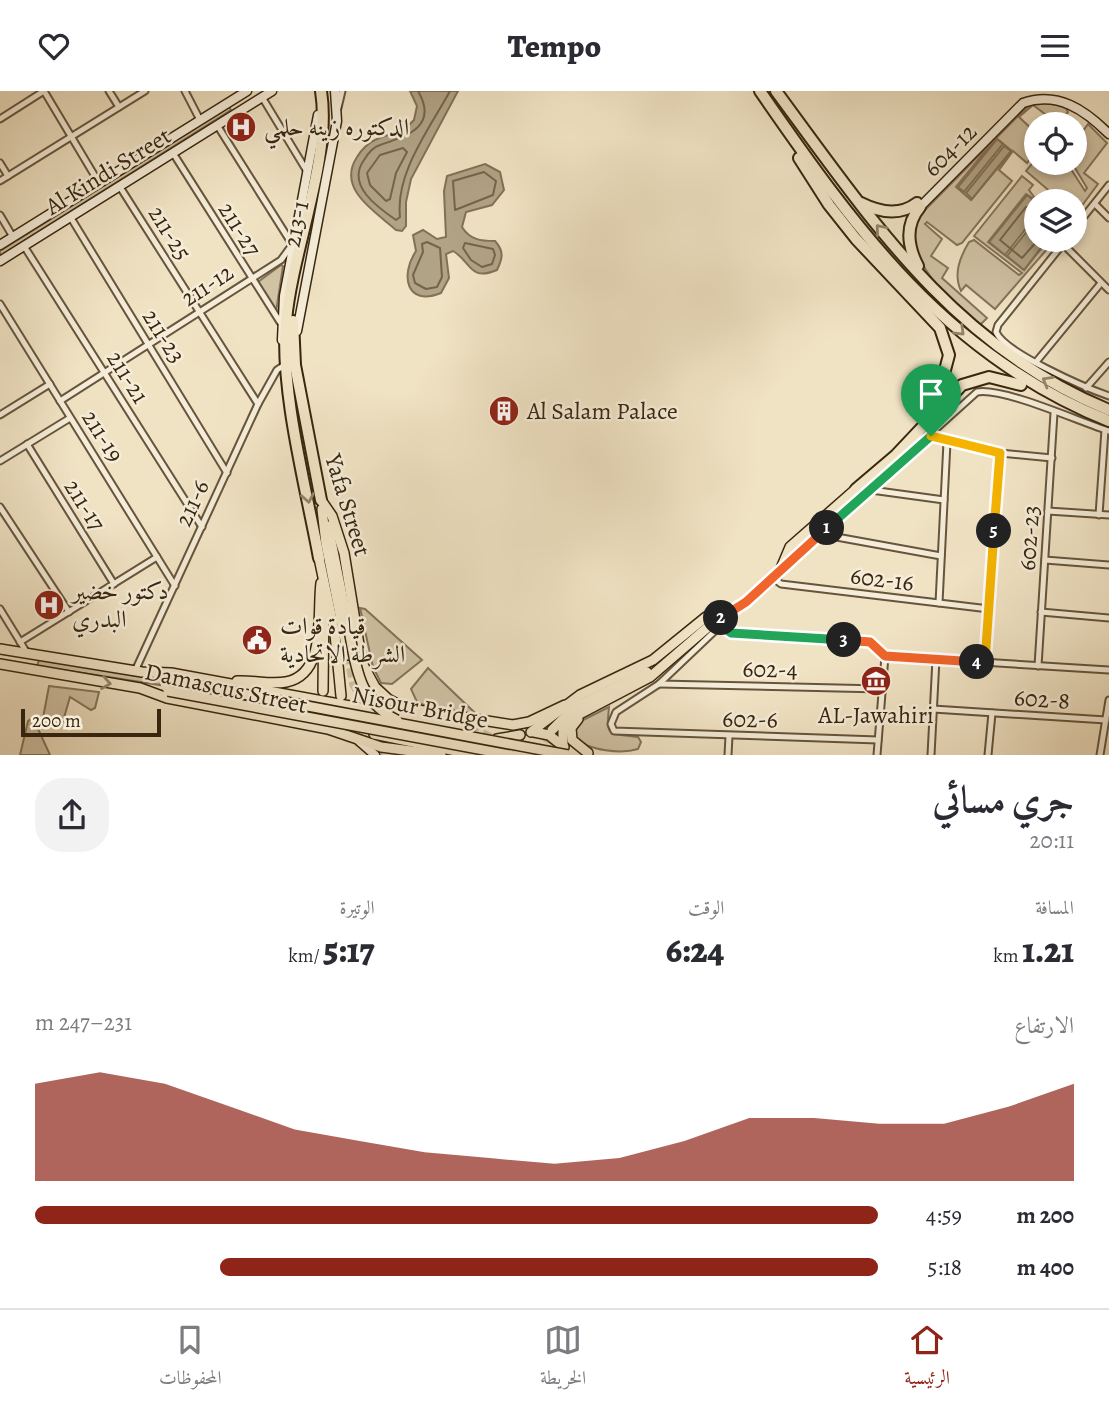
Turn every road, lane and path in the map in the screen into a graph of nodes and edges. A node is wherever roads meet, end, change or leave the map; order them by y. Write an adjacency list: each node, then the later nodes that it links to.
1 (44, 91): 22 (street); 27 (street)
2 (109, 91): 18 (street)
3 (145, 91): 18 (street)
4 (185, 91): 23 (street)
5 (247, 91): 14 (main road, Al Kindi Street)
6 (271, 91): 16 (main road, Al Kindi Street)
7 (319, 91): 30 (main road); 39 (highway, Yafa Street)
8 (328, 91): 39 (highway, Yafa Street)
9 (335, 91): 20 (main road, 213-1)
10 (342, 91): 20 (street)
11 (760, 91): 28 (highway)
12 (776, 91): 40 (highway)
13 (1036, 91): 42 (main road, 604-12)
14 (239, 96): 17 (main road, Al Kindi Street); 19 (main road)
15 (1074, 96): 25 (main road)
16 (262, 97): 19 (main road, Al Kindi Street); 31 (street)
17 (229, 102): 21 (main road); 23 (main road, Al Kindi Street)
18 (119, 107): 27 (street)
19 (246, 107): 21 (main road, Al Kindi Street)
20 (337, 110): 64 (main road, 213-1)
21 (235, 114): 24 (main road, Al Kindi Street)
22 (0, 118)
23 (200, 120): 36 (main road, Al Kindi Street)
24 (217, 125): 29 (main road, Al Kindi Street); 48 (street)
25 (1109, 127)
26 (1109, 134): 42 (main road, 604-12)
27 (71, 137): 34 (street); 36 (street)
28 (795, 142): 65 (highway); 69 (highway, one-way to 69)
29 (173, 153): 38 (main road, Al Kindi Street); 54 (street, 211-27)
30 (312, 153): 31 (street); 33 (main road)
31 (297, 155): 33 (street)
32 (0, 163): 34 (street)
33 (308, 173): 48 (main road)
34 (8, 176): 35 (street)
35 (0, 181)
36 (99, 183): 47 (main road, Al Kindi Street)
37 (1109, 185): 41 (street)
38 (120, 187): 45 (main road, Al Kindi Street); 59 (street, 211-25)
39 (314, 190): 64 (highway, Yafa Street)
40 (854, 198): 42 (highway); 55 (highway, one-way to 40)
41 (1095, 204): 43 (street); 46 (street)
42 (919, 205): 55 (highway)
43 (1087, 214)
44 (0, 215): 47 (street)
45 (71, 218): 50 (main road, Al Kindi Street); 61 (street, 211-23)
46 (1109, 218)
47 (13, 237): 49 (main road, Al Kindi Street)
48 (294, 241): 54 (street, 211-12); 60 (main road)
49 (0, 245)
50 (24, 246): 53 (main road, Al Kindi Street); 66 (street, 211-21)
51 (1057, 252): 62 (street)
52 (1074, 252): 56 (street)
53 (0, 261)
54 (250, 279): 59 (street, 211-12); 60 (street, 211-27)
55 (925, 281): 74 (highway, one-way to 55)
56 (1101, 283): 57 (street); 62 (street)
57 (1109, 290)
58 (0, 304): 67 (street, 211-19)
59 (199, 311): 61 (street, 211-12); 73 (street, 211-25)
60 (280, 323): 64 (main road)
61 (148, 344): 66 (street, 211-12); 85 (street, 211-23)
62 (1036, 362): 68 (street)
63 (1109, 362): 68 (street)
64 (288, 363): 73 (street, 211-6); 89 (highway, Yafa Street); 98 (highway, Yafa Street, one-way to 98)
65 (945, 370)
66 (104, 373): 71 (street, 211-12); 94 (street, 211-21)
67 (50, 384): 71 (street, 211-19); 76 (street)
68 (1086, 389): 70 (street)
69 (1044, 393): 78 (highway); 86 (highway)
70 (1109, 396)
71 (60, 401): 77 (street, 211-19)
72 (0, 403): 76 (street)
73 (258, 404): 85 (street, 211-6)
74 (1109, 410)
75 (1054, 413): 78 (street); 79 (street); 83 (street, 602-23)
76 (3, 414)
77 (71, 418): 81 (street); 97 (street, 211-19)
78 (1108, 428): 92 (street)
79 (931, 436): 80 (street); 87 (street)
80 (947, 442): 82 (street); 88 (street)
81 (27, 444): 84 (street); 104 (street, 211-17)
82 (1000, 453): 83 (street); 107 (street)
83 (1052, 458): 91 (street, 602-23)
84 (0, 461)
85 (227, 473): 94 (street, 211-6)
86 (856, 489): 101 (main road)
87 (870, 490): 88 (street); 95 (street)
88 (944, 500): 96 (street)
89 (321, 505): 117 (main road); 121 (main road, Yafa Street); 140 (main road, bridge)
90 (0, 507): 109 (street)
91 (1048, 511): 92 (street); 99 (street, 602-23)
92 (1099, 515): 93 (street)
93 (1109, 515)
94 (202, 527): 105 (street, 211-6)
95 (820, 534): 96 (street); 101 (street)
96 (941, 556): 106 (street)
97 (157, 558): 104 (street); 105 (street, 211-19)
98 (319, 558): 103 (main road); 131 (main road, Yafa Street)
99 (1045, 560): 100 (street); 110 (street, 602-23)
100 (1109, 565)
101 (783, 566): 102 (main road)
102 (773, 578): 106 (street, 602-16); 112 (main road)
103 (321, 583): 126 (main road); 130 (main road)
104 (114, 585): 109 (street)
105 (175, 586): 125 (street, 211-6)
106 (939, 603): 107 (street, 602-16)
107 (989, 609): 120 (street)
108 (0, 610): 113 (street)
109 (69, 612): 113 (street)
110 (1041, 613): 111 (street); 123 (street, 602-23)
111 (1109, 618)
112 (714, 621): 116 (main road); 118 (street); 127 (street); 134 (main road)
113 (20, 642): 115 (street)
114 (0, 649): 115 (main road, Damascus Street)
115 (27, 653): 125 (main road, Damascus Street)
116 (679, 653): 135 (main road); 148 (main road)
117 (348, 655)
118 (885, 656): 119 (street); 129 (street)
119 (936, 659): 120 (street); 136 (street)
120 (985, 662): 123 (street)
121 (362, 663): 134 (main road, Yafa Street); 137 (main road)
122 (0, 664): 128 (main road, Damascus Street, one-way to 128)
123 (1038, 666): 124 (street)
124 (1109, 670)
125 (139, 671): 126 (main road, Damascus Street); 140 (main road, Nisour Bridge, bridge)
126 (225, 684): 133 (main road, Damascus Street)
127 (659, 684): 129 (street, 602-4); 145 (street, 602-6)
128 (140, 688): 146 (main road, Damascus Street); 154 (main road, Nisour Bridge, bridge)
129 (881, 689): 147 (street)
130 (323, 691)
131 (341, 696)
132 (1109, 700): 139 (street)
133 (348, 705): 137 (main road); 144 (main road)
134 (565, 705): 142 (main road)
135 (590, 709): 148 (main road); 151 (main road)
136 (933, 709): 138 (street, 602-8); 158 (street)
137 (391, 712): 141 (main road)
138 (992, 713): 139 (street, 602-8); 159 (street)
139 (1106, 720): 160 (street)
140 (412, 726): 148 (main road, Nisour Bridge, bridge)
141 (470, 728)
142 (531, 732): 144 (main road); 148 (main road)
143 (374, 734): 149 (main road)
144 (520, 735): 154 (main road)
145 (729, 736): 147 (street, 602-6); 156 (street)
146 (356, 740): 150 (main road, Damascus Street); 152 (main road)
147 (878, 740): 157 (street)
148 (561, 744): 151 (main road)
149 (467, 753)
150 (421, 754): 153 (main road, Damascus Street)
151 (593, 754): 155 (main road)
152 (374, 755)
153 (441, 755)
154 (508, 755)
155 (576, 755)
156 (728, 755)
157 (877, 755)
158 (931, 755)
159 (988, 755)
160 (1100, 755)

